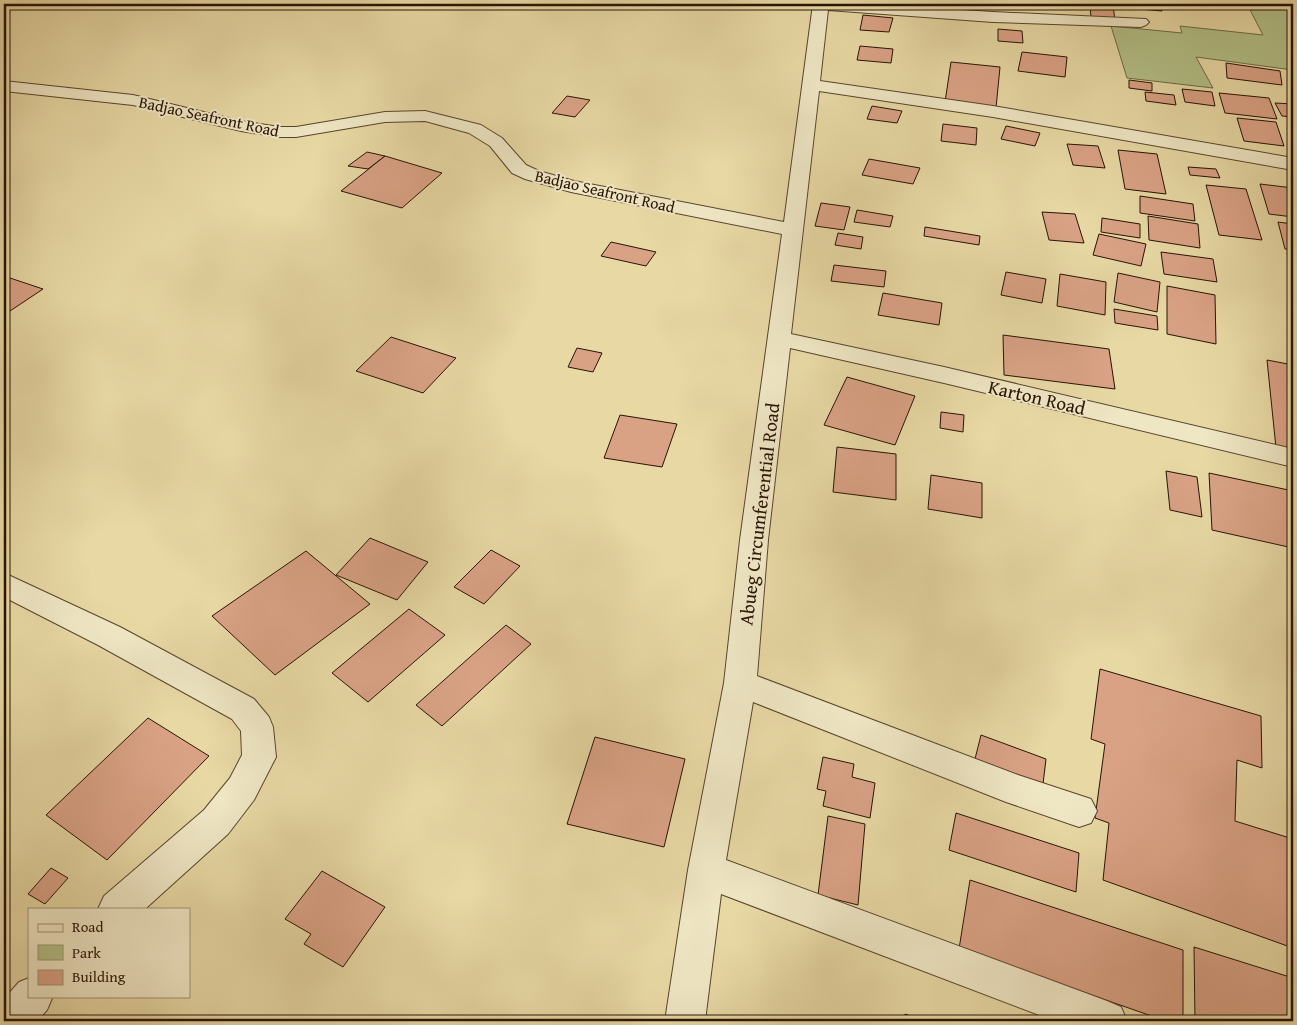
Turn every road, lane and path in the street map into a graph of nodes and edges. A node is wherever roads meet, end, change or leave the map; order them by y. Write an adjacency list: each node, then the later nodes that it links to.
1 (821, 4): 2 (street); 3 (street, Abueg Circumferential Road)
2 (1141, 22)
3 (812, 85): 5 (street); 6 (street, Abueg Circumferential Road)
4 (11, 88): 6 (street, Badjao Seafront Road)
5 (1293, 164)
6 (793, 230): 7 (street, Abueg Circumferential Road)
7 (780, 339): 8 (street, Karton Road); 10 (street, Abueg Circumferential Road)
8 (1293, 458)
9 (4, 584): 13 (street)
10 (740, 683): 11 (street); 12 (street, Abueg Circumferential Road)
11 (1079, 811)
12 (706, 870): 16 (street, Abueg Circumferential Road); 17 (street)
13 (118, 908)
14 (31, 998): 15 (street)
15 (11, 1021)
16 (685, 1021)
17 (1106, 1021)

